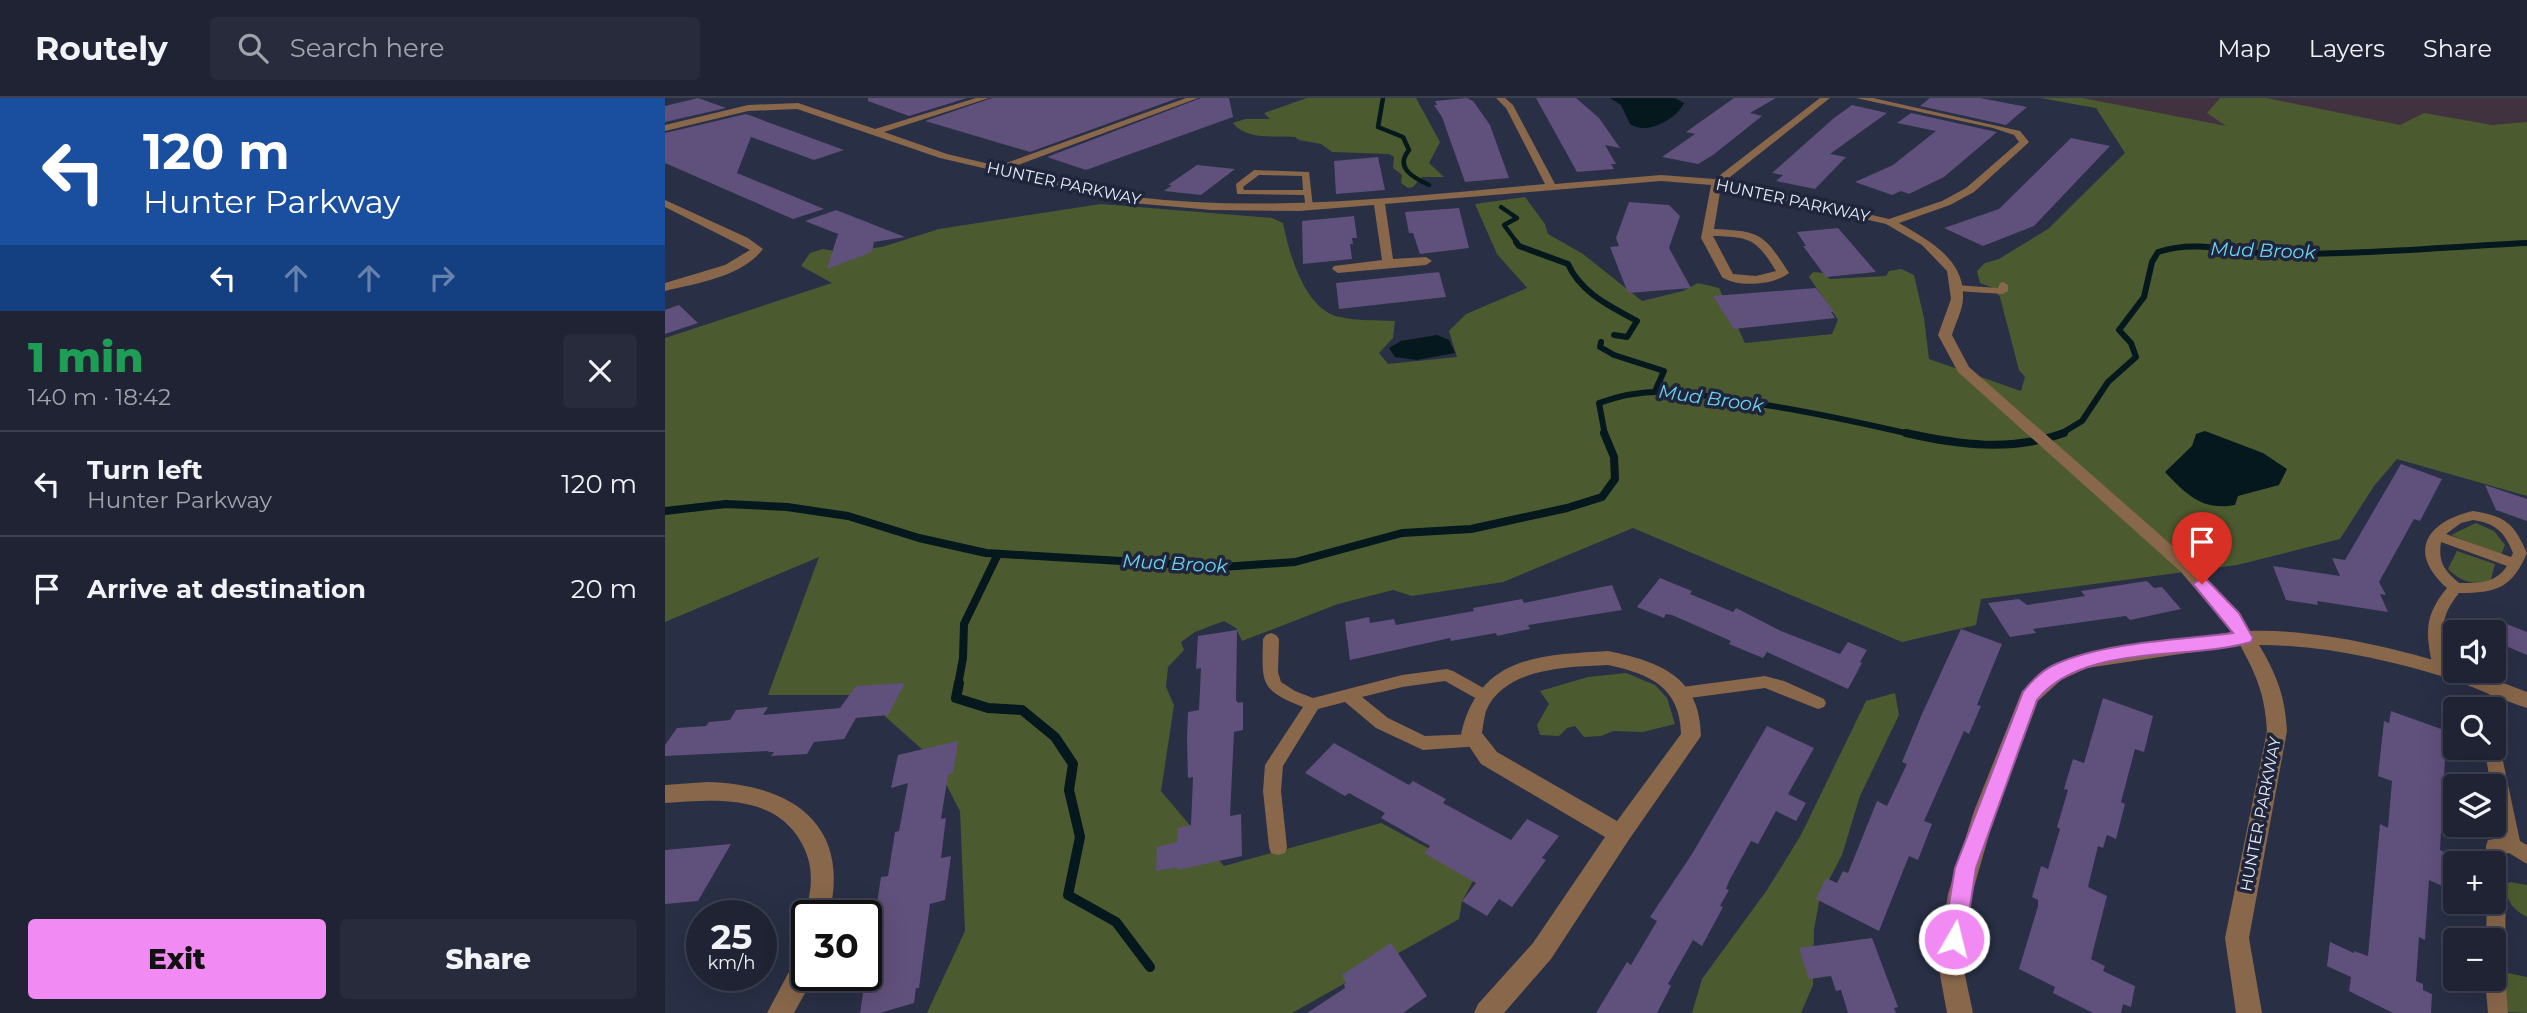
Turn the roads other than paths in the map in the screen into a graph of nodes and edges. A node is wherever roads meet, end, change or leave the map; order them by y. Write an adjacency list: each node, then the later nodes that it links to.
1 (985, 98): 8 (street)
2 (1194, 98): 9 (street)
3 (1500, 98): 11 (street)
4 (1826, 98): 10 (street)
5 (1860, 98): 16 (street)
6 (780, 101): 7 (street, HUNTER PARKWAY); 8 (street, HUNTER PARKWAY)
7 (665, 128)
8 (876, 132): 9 (street, HUNTER PARKWAY)
9 (999, 169): 15 (street, HUNTER PARKWAY)
10 (1717, 182): 11 (street, HUNTER PARKWAY); 16 (street, HUNTER PARKWAY); 17 (street)
11 (1551, 186): 13 (street, HUNTER PARKWAY)
12 (1308, 193): 12 (lane); 15 (lane)
13 (1379, 201): 15 (street, HUNTER PARKWAY); 19 (street)
14 (665, 203): 22 (street)
15 (1309, 207)
16 (1890, 222): 23 (street, HUNTER PARKWAY)
17 (1710, 232): 17 (street)
18 (1426, 261): 19 (street)
19 (1388, 263): 20 (street)
20 (1338, 270)
21 (2003, 285): 23 (lane)
22 (665, 287)
23 (1956, 288): 27 (street, HUNTER PARKWAY)
24 (2435, 535): 25 (lane); 25 (lane); 26 (lane)
25 (2516, 564): 26 (lane)
26 (2455, 588): 29 (lane)
27 (2245, 638): 29 (street); 48 (street); 49 (street, HUNTER PARKWAY)
28 (1271, 639): 37 (lane)
29 (2441, 668): 30 (street)
30 (2498, 688): 34 (lane); 35 (street)
31 (1682, 693): 33 (street); 36 (lane); 41 (street)
32 (1348, 695): 33 (lane); 37 (lane); 38 (lane)
33 (1483, 695): 38 (street)
34 (2496, 697)
35 (2527, 700)
36 (1818, 703)
37 (1313, 704): 42 (lane)
38 (1475, 741): 41 (street)
39 (2496, 760): 43 (lane)
40 (665, 794): 44 (street)
41 (1620, 834): 47 (street)
42 (1278, 847)
43 (2520, 851): 50 (lane)
44 (820, 900)
45 (792, 991): 46 (street)
46 (780, 1013)
47 (1487, 1013)
48 (1959, 1013)
49 (2249, 1013)
50 (2498, 1013)

